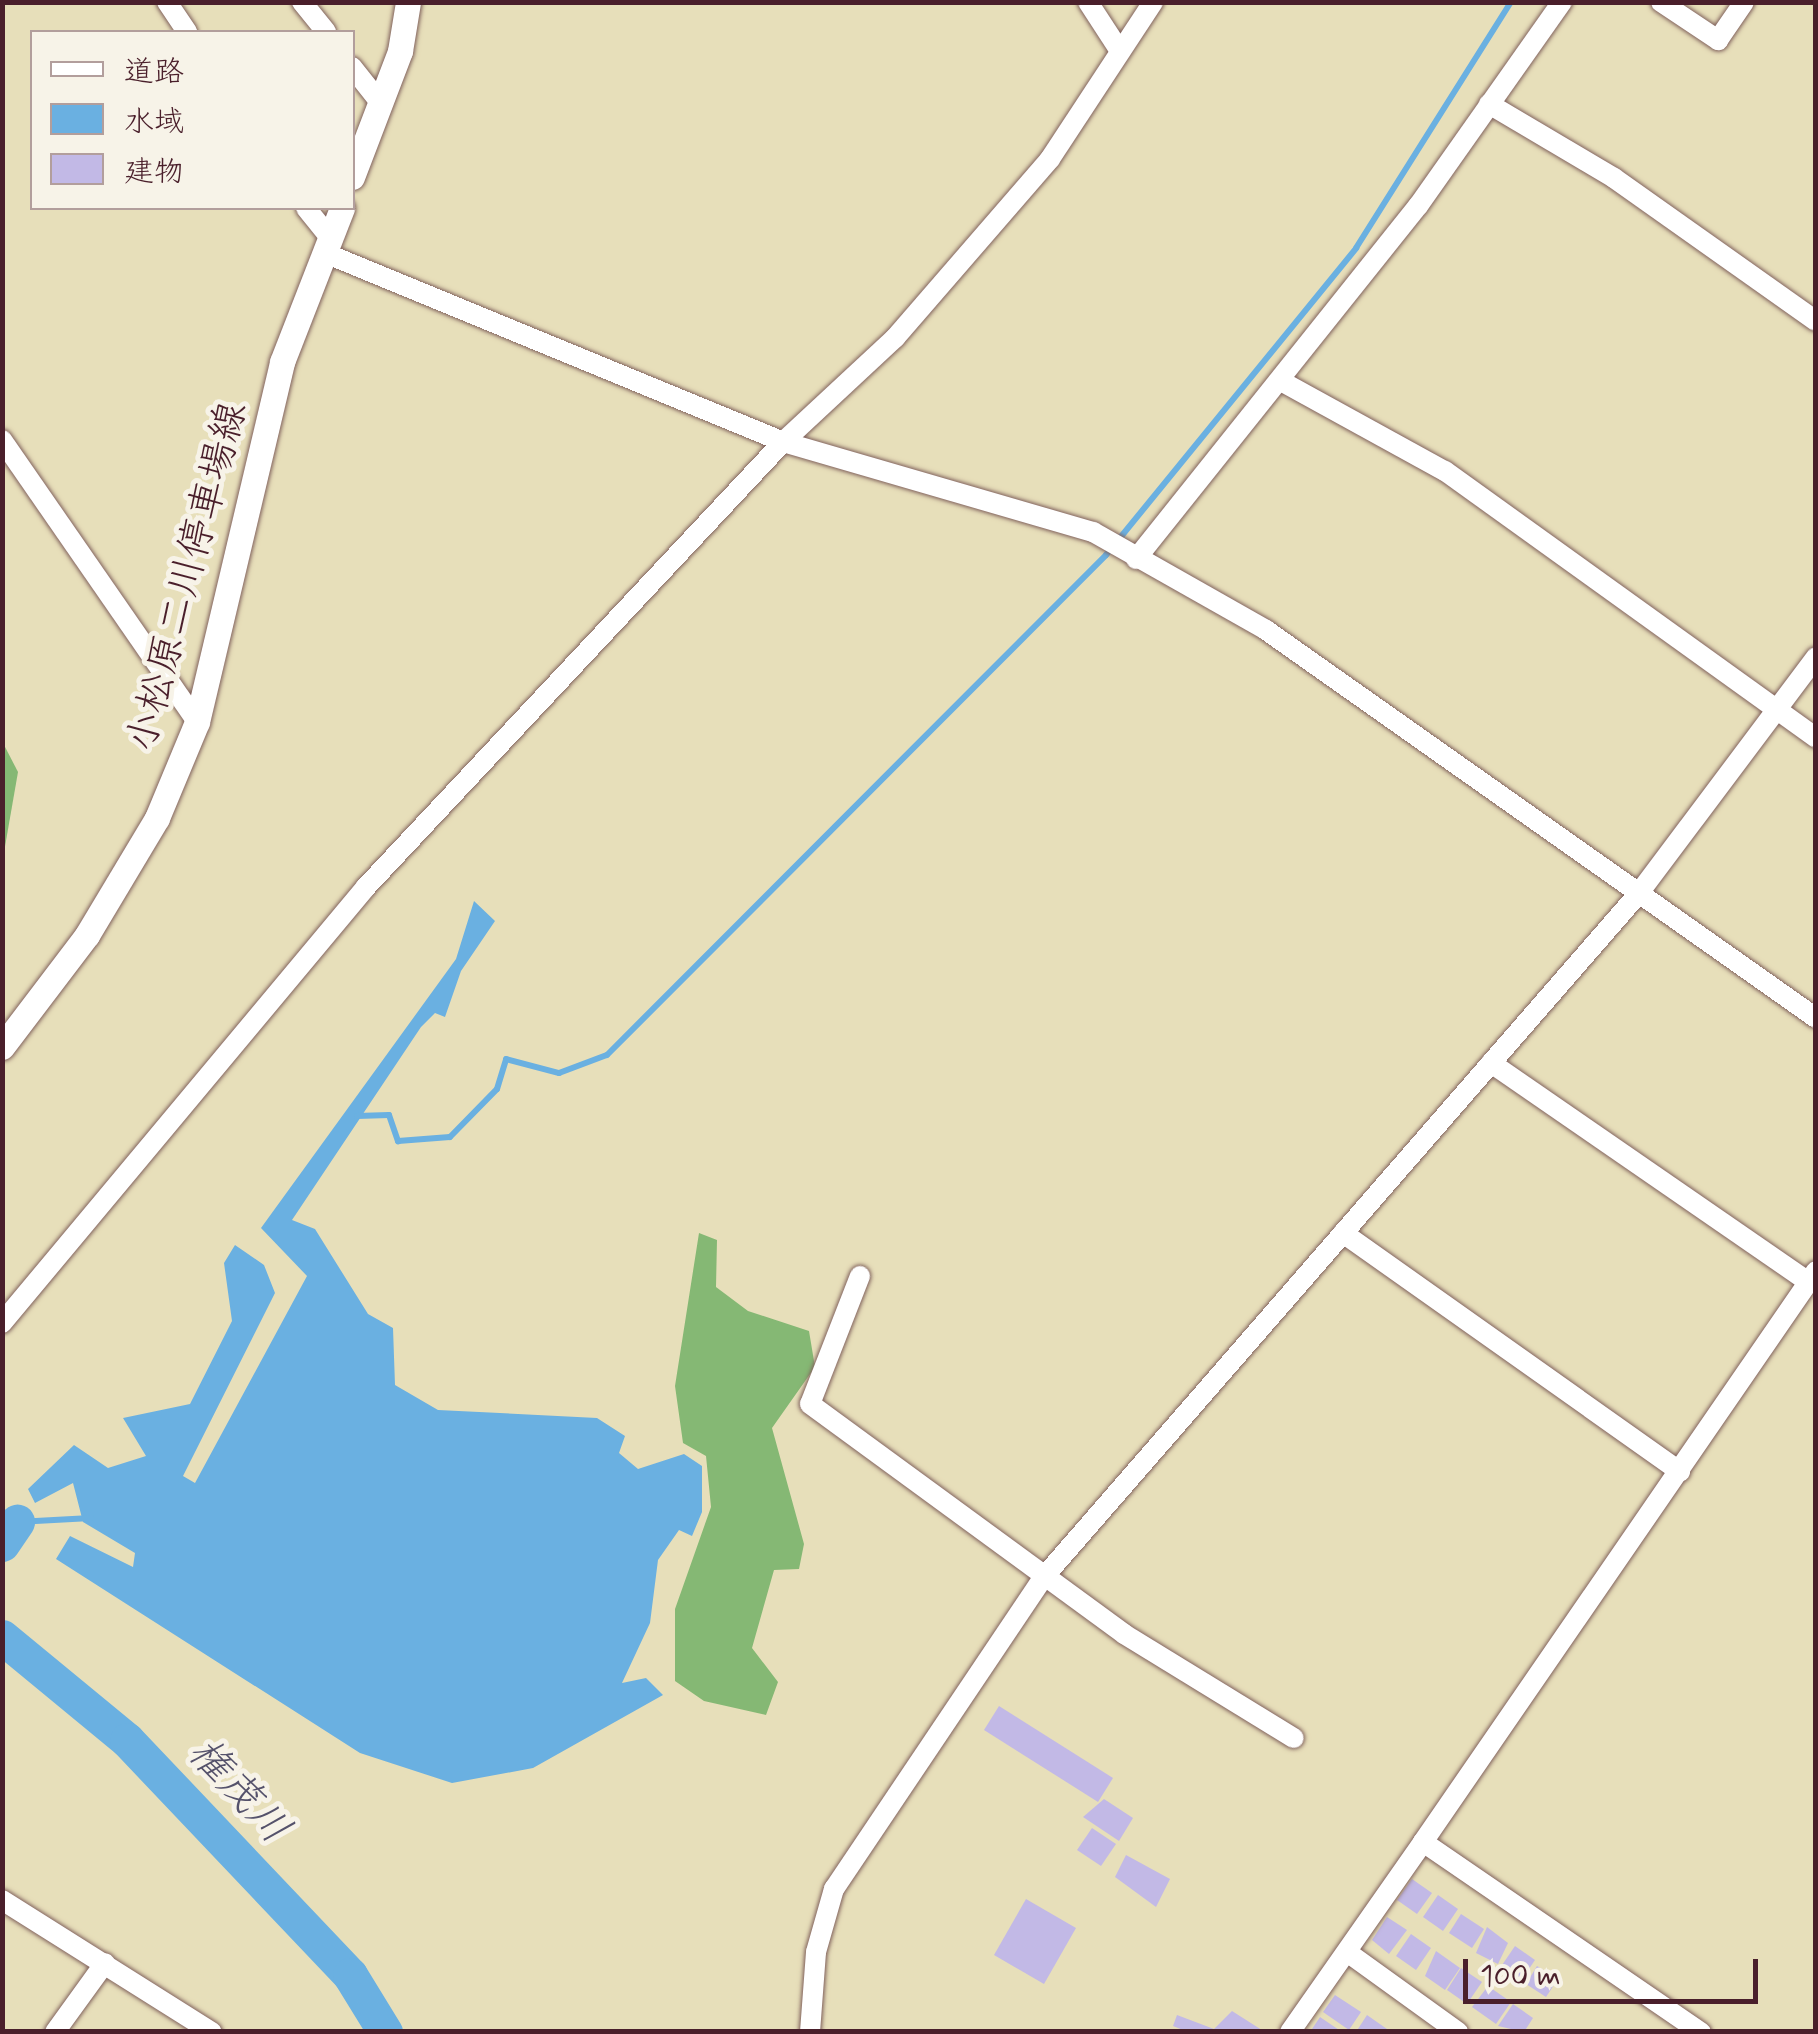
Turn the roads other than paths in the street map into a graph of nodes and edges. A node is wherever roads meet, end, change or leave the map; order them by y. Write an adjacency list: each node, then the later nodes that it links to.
1 (168, 2): 9 (street)
2 (302, 2): 10 (street)
3 (408, 2): 13 (main road)
4 (1088, 2): 11 (street)
5 (1152, 2): 11 (street)
6 (1562, 2): 14 (street)
7 (1660, 2): 8 (street)
8 (1744, 2)
9 (186, 30)
10 (324, 30)
11 (1118, 48): 22 (street)
12 (355, 71): 13 (street)
13 (379, 101): 15 (main road)
14 (1489, 104): 19 (street); 20 (street)
15 (355, 169)
16 (307, 210): 18 (street)
17 (341, 210): 18 (main road, 小松原二川停車場線)
18 (328, 246): 22 (street); 26 (main road, 小松原二川停車場線)
19 (1816, 321)
20 (1281, 381): 23 (street); 25 (street)
21 (2, 440): 26 (street)
22 (782, 442): 23 (street); 35 (street)
23 (1131, 555): 28 (street)
24 (1816, 657): 25 (street)
25 (1778, 712): 27 (street); 28 (street)
26 (197, 722): 30 (main road, 小松原二川停車場線)
27 (1816, 738)
28 (1638, 893): 29 (street); 31 (street)
29 (1816, 1018)
30 (2, 1047)
31 (1491, 1062): 32 (street); 34 (street)
32 (1343, 1233): 36 (street); 37 (street)
33 (860, 1276): 37 (street)
34 (1810, 1286): 36 (street)
35 (2, 1323)
36 (1680, 1472): 39 (street)
37 (1044, 1578): 38 (street); 45 (street)
38 (1294, 1738)
39 (1423, 1842): 41 (street); 48 (street)
40 (2, 1900): 42 (street)
41 (1347, 1952): 46 (street); 47 (street)
42 (105, 1963): 43 (street); 44 (street)
43 (55, 2032)
44 (212, 2032)
45 (810, 2032)
46 (1290, 2032)
47 (1458, 2032)
48 (1701, 2032)

